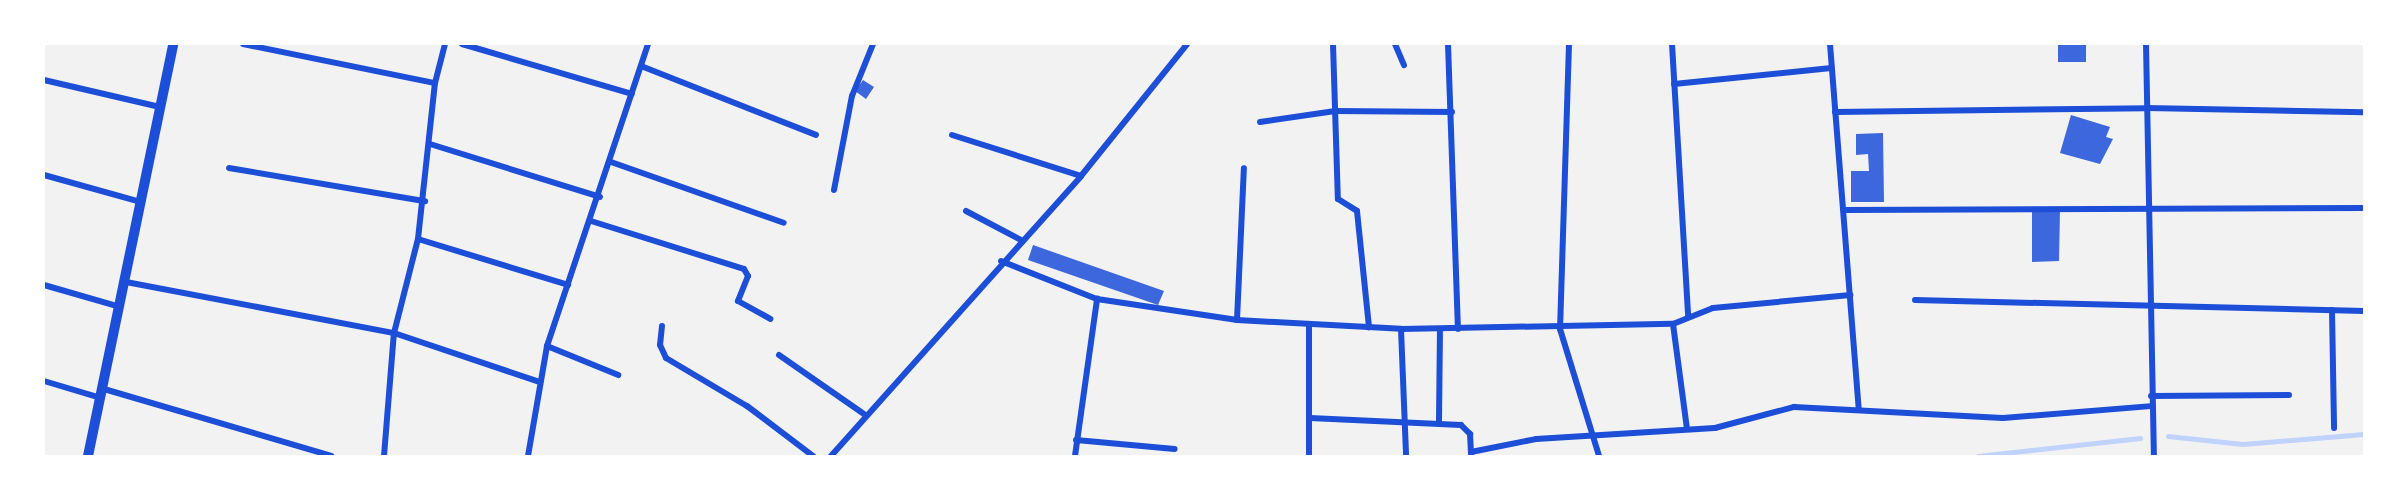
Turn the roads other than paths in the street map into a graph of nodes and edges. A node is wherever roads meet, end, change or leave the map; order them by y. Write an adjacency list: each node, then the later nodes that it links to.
1 (173, 44): 22 (street)
2 (243, 44): 19 (street)
3 (445, 44): 19 (street)
4 (462, 44): 21 (street)
5 (648, 44): 16 (street)
6 (873, 44): 37 (street)
7 (1186, 44): 36 (street)
8 (1333, 44): 24 (street)
9 (1395, 44): 15 (street)
10 (1448, 44): 25 (street)
11 (1569, 44): 69 (street)
12 (1672, 44): 20 (street)
13 (1830, 44): 17 (street)
14 (2146, 44): 23 (street)
15 (1404, 65)
16 (641, 66): 21 (street); 29 (street)
17 (1831, 68): 20 (street); 26 (street)
18 (44, 80): 22 (street)
19 (435, 83): 31 (street)
20 (1674, 84): 60 (street)
21 (632, 94): 32 (street)
22 (160, 107): 40 (street)
23 (2147, 108): 26 (street); 27 (street); 41 (street)
24 (1335, 111): 25 (street); 28 (street); 66 (street)
25 (1452, 111): 68 (street)
26 (1835, 112): 43 (street)
27 (2364, 112)
28 (1260, 122)
29 (816, 135)
30 (952, 135): 36 (street)
31 (430, 144): 38 (street); 39 (street)
32 (611, 162): 38 (street); 46 (street)
33 (229, 168): 39 (street)
34 (1244, 168): 62 (street)
35 (44, 175): 40 (street)
36 (1081, 176): 48 (street)
37 (834, 190)
38 (600, 197): 45 (street)
39 (425, 201): 47 (street)
40 (142, 202): 50 (street)
41 (2148, 208): 42 (street); 43 (street); 56 (street)
42 (2364, 208)
43 (1844, 210): 53 (street)
44 (966, 211): 48 (street)
45 (591, 221): 52 (street); 61 (street)
46 (784, 223)
47 (418, 239): 52 (street); 71 (street)
48 (1021, 240): 49 (street)
49 (1001, 261): 54 (street); 82 (street)
50 (126, 282): 57 (street); 71 (street)
51 (44, 285): 57 (street)
52 (568, 285): 72 (street)
53 (1850, 295): 60 (street); 81 (street)
54 (1097, 299): 62 (street); 89 (street)
55 (1915, 300): 56 (street)
56 (2149, 304): 58 (street); 79 (street)
57 (121, 307): 77 (street)
58 (2332, 310): 59 (street); 86 (street)
59 (2364, 311)
60 (1688, 317): 64 (street)
61 (770, 319)
62 (1237, 320): 63 (street)
63 (1309, 324): 66 (street); 83 (street)
64 (1673, 324): 69 (street); 87 (street)
65 (662, 326): 96 (street)
66 (1369, 327): 67 (street)
67 (1401, 329): 70 (street); 84 (street)
68 (1458, 329): 69 (street); 70 (street)
69 (1560, 329): 88 (street)
70 (1440, 330): 85 (street)
71 (394, 333): 76 (street); 94 (street)
72 (547, 346): 74 (street); 76 (street)
73 (779, 355): 82 (street)
74 (618, 375)
75 (44, 381): 77 (street)
76 (537, 381): 95 (street)
77 (103, 394): 92 (street); 93 (street)
78 (2289, 395): 79 (street)
79 (2151, 396): 80 (street)
80 (2151, 406): 81 (street); 102 (street)
81 (1858, 409): 87 (street)
82 (864, 414): 97 (street)
83 (1310, 418): 84 (street); 99 (street)
84 (1404, 421): 85 (street); 100 (street)
85 (1439, 422): 91 (street)
86 (2334, 428)
87 (1687, 429): 88 (street)
88 (1593, 436): 91 (street); 101 (street)
89 (1076, 440): 90 (street); 98 (street)
90 (1175, 449)
91 (1471, 454)
92 (88, 456)
93 (331, 456)
94 (384, 456)
95 (528, 456)
96 (813, 456)
97 (831, 456)
98 (1075, 456)
99 (1309, 456)
100 (1406, 456)
101 (1599, 456)
102 (2154, 456)

